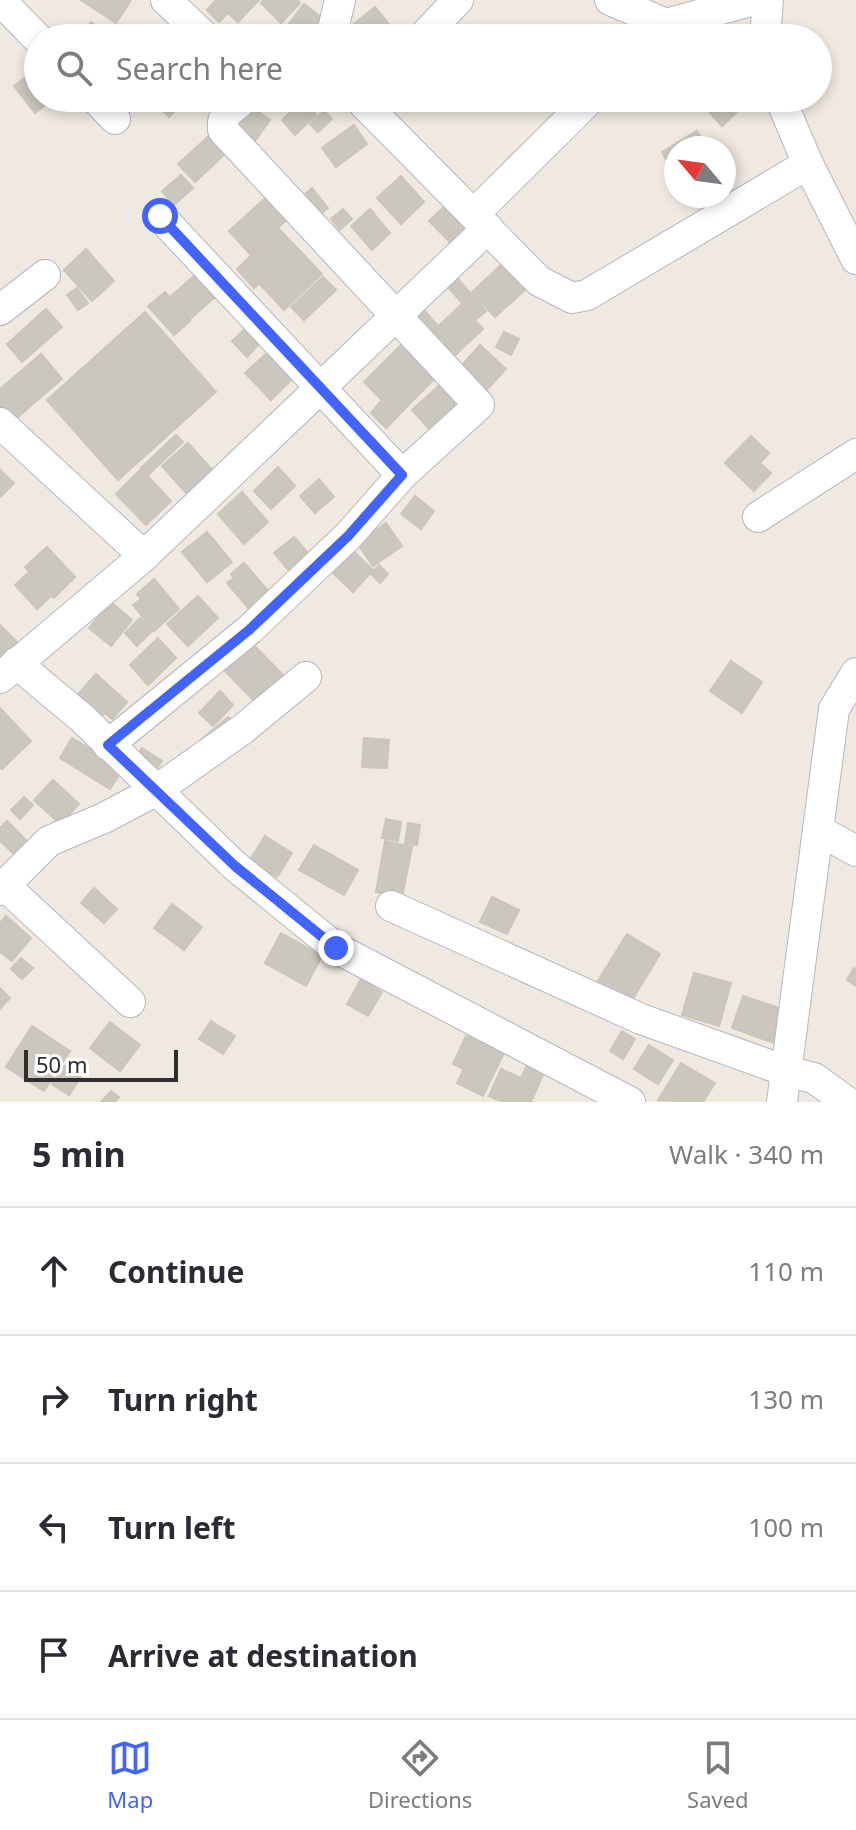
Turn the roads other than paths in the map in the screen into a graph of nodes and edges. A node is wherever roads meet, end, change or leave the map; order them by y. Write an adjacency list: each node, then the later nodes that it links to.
1 (0, 0): 14 (street)
2 (166, 0): 8 (street)
3 (340, 0): 9 (street)
4 (458, 0): 10 (street)
5 (610, 0): 11 (street)
6 (754, 0): 12 (street)
7 (768, 0): 13 (street)
8 (191, 24)
9 (334, 24)
10 (435, 24)
11 (648, 24)
12 (680, 24)
13 (766, 24)
14 (24, 25)
15 (226, 112): 25 (street)
16 (377, 112): 21 (street)
17 (578, 112): 21 (street)
18 (786, 112): 19 (street)
19 (808, 164): 21 (street); 22 (street)
20 (160, 216): 26 (street)
21 (481, 221): 25 (street)
22 (856, 259)
23 (45, 275): 24 (street)
24 (0, 310)
25 (397, 315): 26 (street); 29 (street)
26 (319, 387): 29 (street); 31 (street)
27 (0, 423): 31 (street)
28 (856, 454): 30 (street)
29 (402, 475): 36 (street)
30 (758, 517)
31 (144, 556): 32 (street)
32 (8, 671): 36 (street)
33 (856, 673): 35 (street)
34 (306, 677): 37 (street)
35 (845, 716): 38 (street)
36 (108, 745): 37 (street)
37 (155, 791): 40 (street); 44 (street)
38 (818, 830): 39 (street); 43 (street)
39 (856, 851)
40 (6, 874): 42 (street)
41 (391, 906): 43 (street)
42 (130, 1002)
43 (786, 1071): 45 (street); 46 (street)
44 (630, 1102)
45 (782, 1102)
46 (847, 1102)

